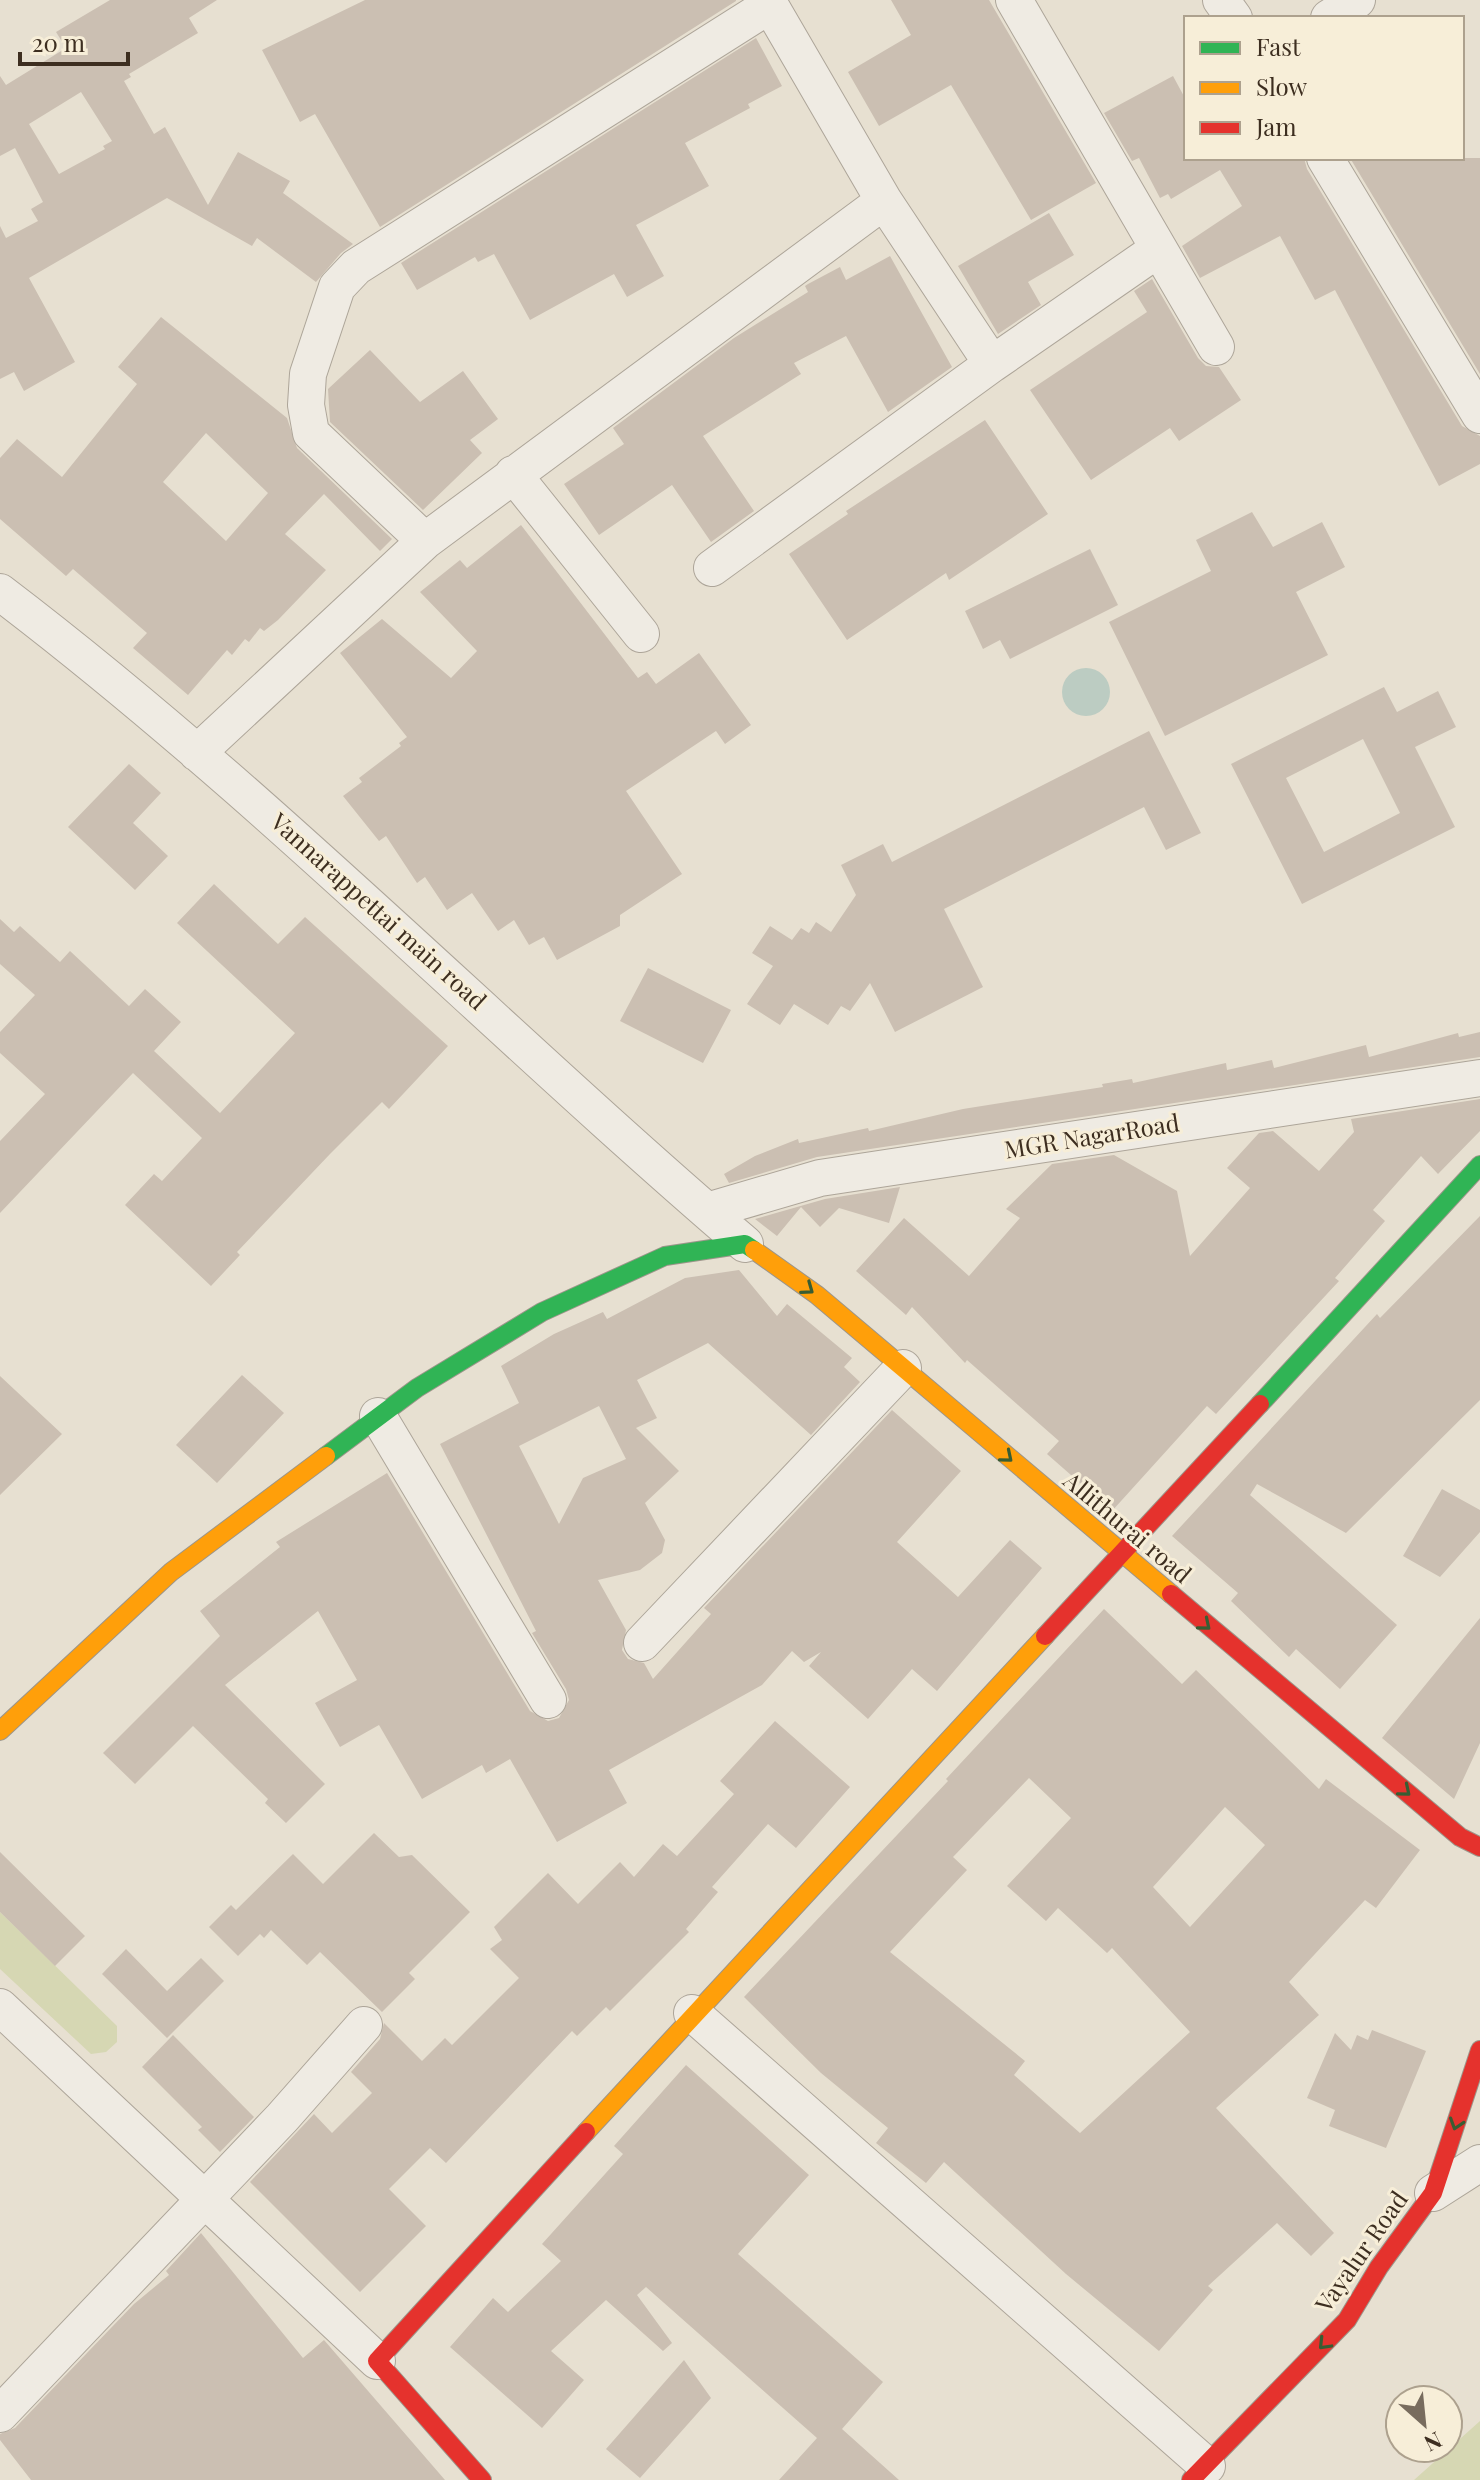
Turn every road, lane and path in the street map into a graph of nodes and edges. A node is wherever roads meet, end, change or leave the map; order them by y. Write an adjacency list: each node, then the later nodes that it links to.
1 (1014, 0): 7 (street)
2 (1357, 0): 4 (street)
3 (775, 2): 6 (street); 12 (street)
4 (1332, 16)
5 (1326, 160): 10 (street)
6 (884, 201): 9 (street); 11 (street)
7 (1157, 250): 8 (street); 9 (street)
8 (1216, 347)
9 (992, 364): 13 (street)
10 (1480, 415)
11 (513, 474): 12 (street); 15 (street)
12 (425, 541): 16 (street)
13 (712, 568)
14 (0, 592): 16 (street, Vannarappettai main road)
15 (641, 634)
16 (197, 753): 19 (street, Vannarappettai main road)
17 (1480, 1078): 19 (street, MGR NagarRoad)
18 (1480, 1165): 23 (main road)
19 (707, 1211): 20 (street, Vannarappettai main road)
20 (745, 1244): 21 (main road, Allithurai road, one-way to 21); 22 (main road)
21 (903, 1368): 23 (main road, Allithurai road, one-way to 23); 24 (street)
22 (378, 1416): 25 (street); 26 (main road)
23 (1122, 1555): 27 (main road, Allithurai road, one-way to 27); 29 (main road)
24 (642, 1643)
25 (548, 1700)
26 (0, 1731)
27 (1480, 1847)
28 (0, 2007): 34 (street)
29 (692, 2013): 35 (main road); 37 (street)
30 (364, 2025): 34 (street)
31 (1480, 2050): 33 (main road, Vayalur Road, one-way to 33)
32 (1480, 2163): 33 (street)
33 (1433, 2193): 37 (main road, Vayalur Road, one-way to 37)
34 (204, 2199): 35 (street); 36 (street)
35 (377, 2361): 38 (main road)
36 (0, 2414)
37 (1199, 2473)
38 (482, 2480)

